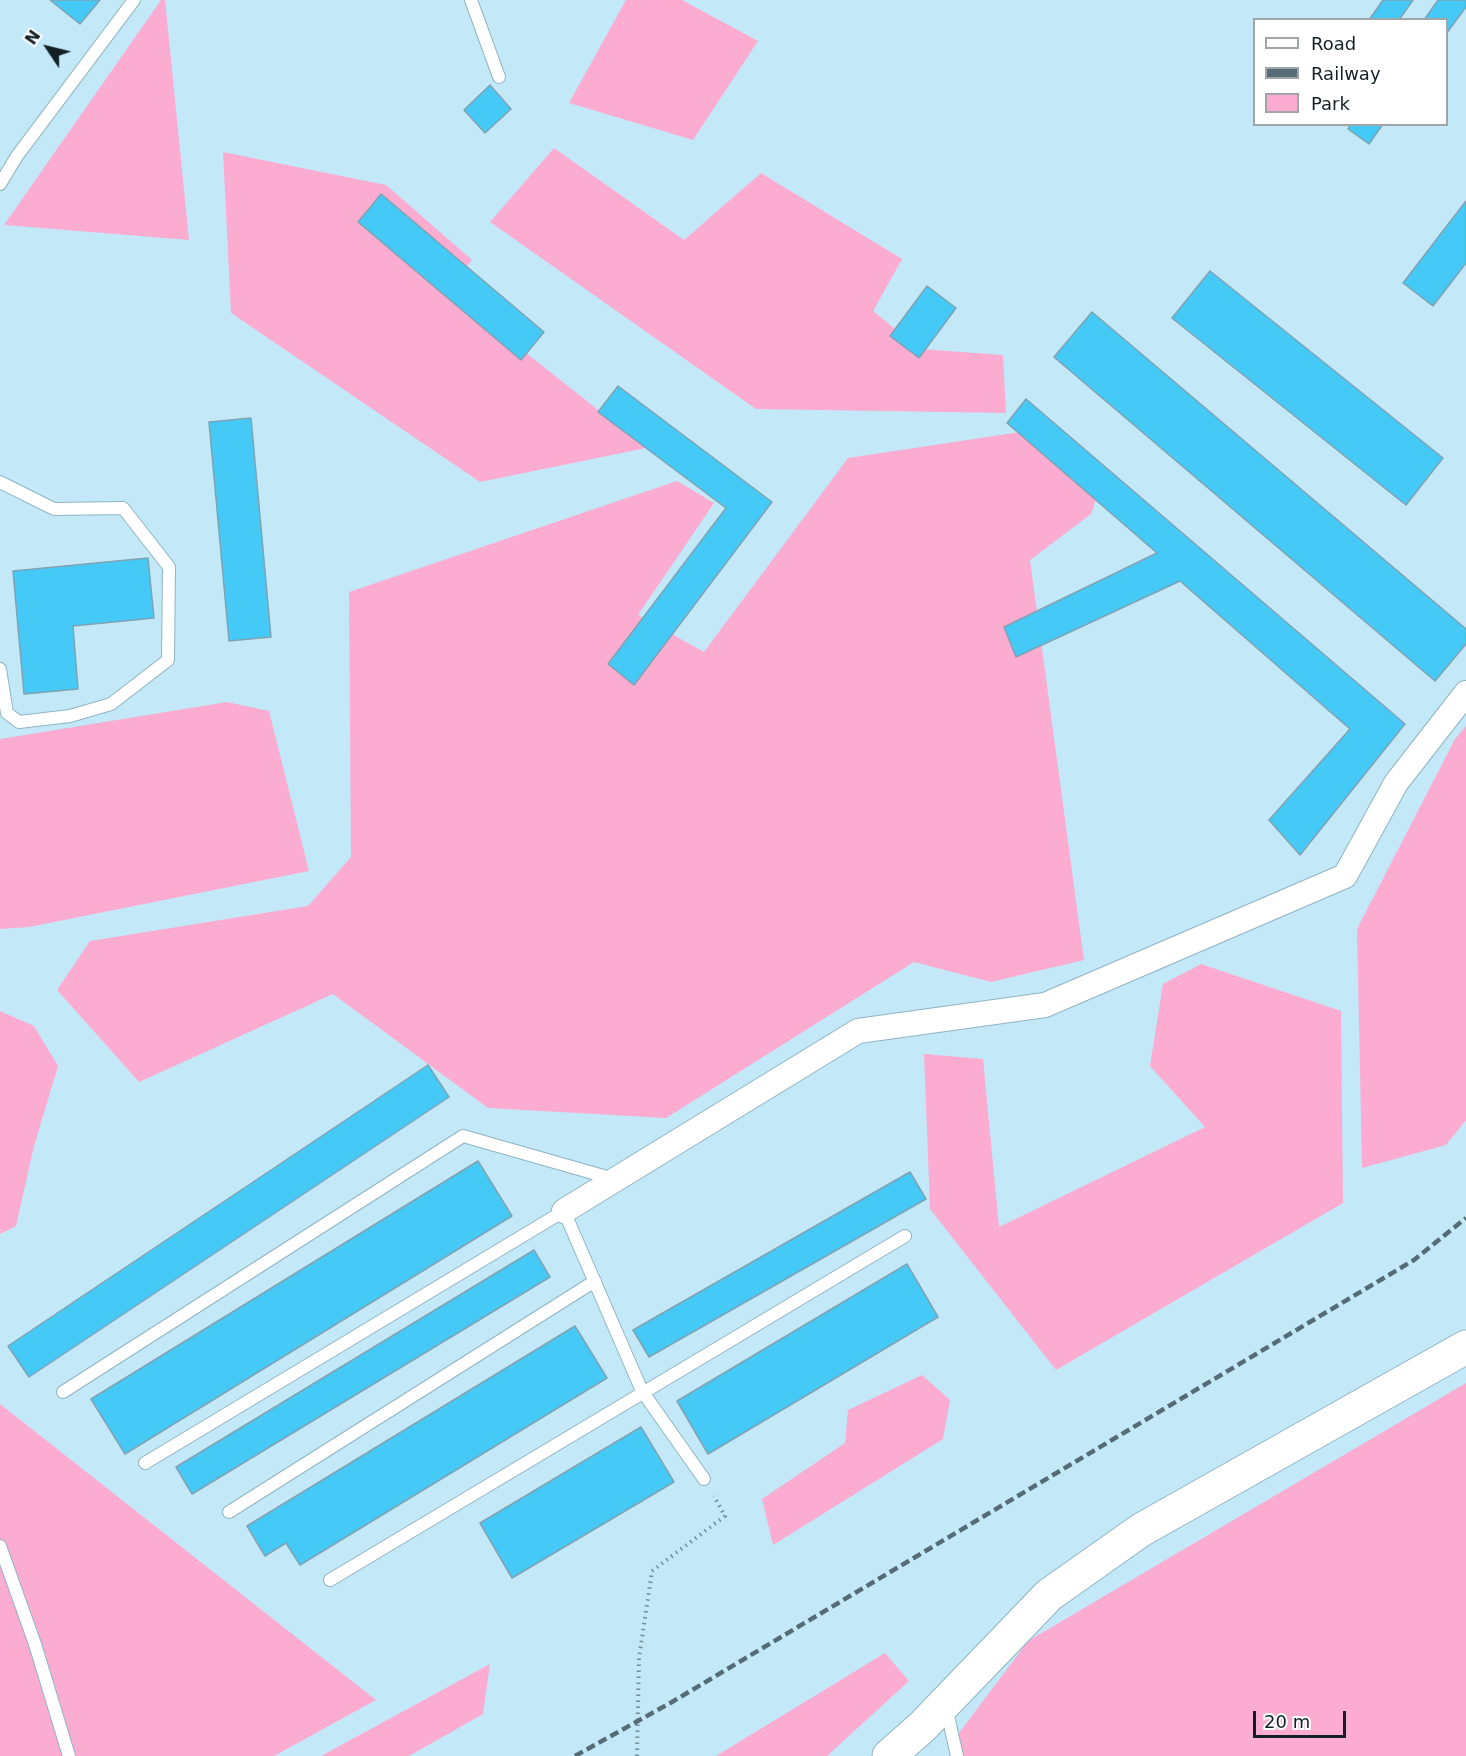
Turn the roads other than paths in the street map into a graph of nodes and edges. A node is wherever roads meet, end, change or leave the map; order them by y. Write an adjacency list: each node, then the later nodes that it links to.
1 (134, 0): 4 (lane)
2 (471, 0): 3 (lane)
3 (499, 77)
4 (0, 184)
5 (0, 482): 6 (lane)
6 (0, 669)
7 (1466, 693): 8 (street)
8 (615, 1179): 9 (street); 14 (lane)
9 (564, 1211): 11 (lane); 15 (lane)
10 (905, 1236): 13 (lane)
11 (595, 1281): 13 (lane); 17 (lane)
12 (1466, 1347): 20 (main road)
13 (642, 1390): 16 (lane); 19 (lane)
14 (63, 1392)
15 (145, 1463)
16 (704, 1479)
17 (229, 1512)
18 (0, 1546): 21 (lane)
19 (330, 1580)
20 (945, 1703): 22 (main road); 23 (lane)
21 (69, 1756)
22 (889, 1756)
23 (957, 1756)

